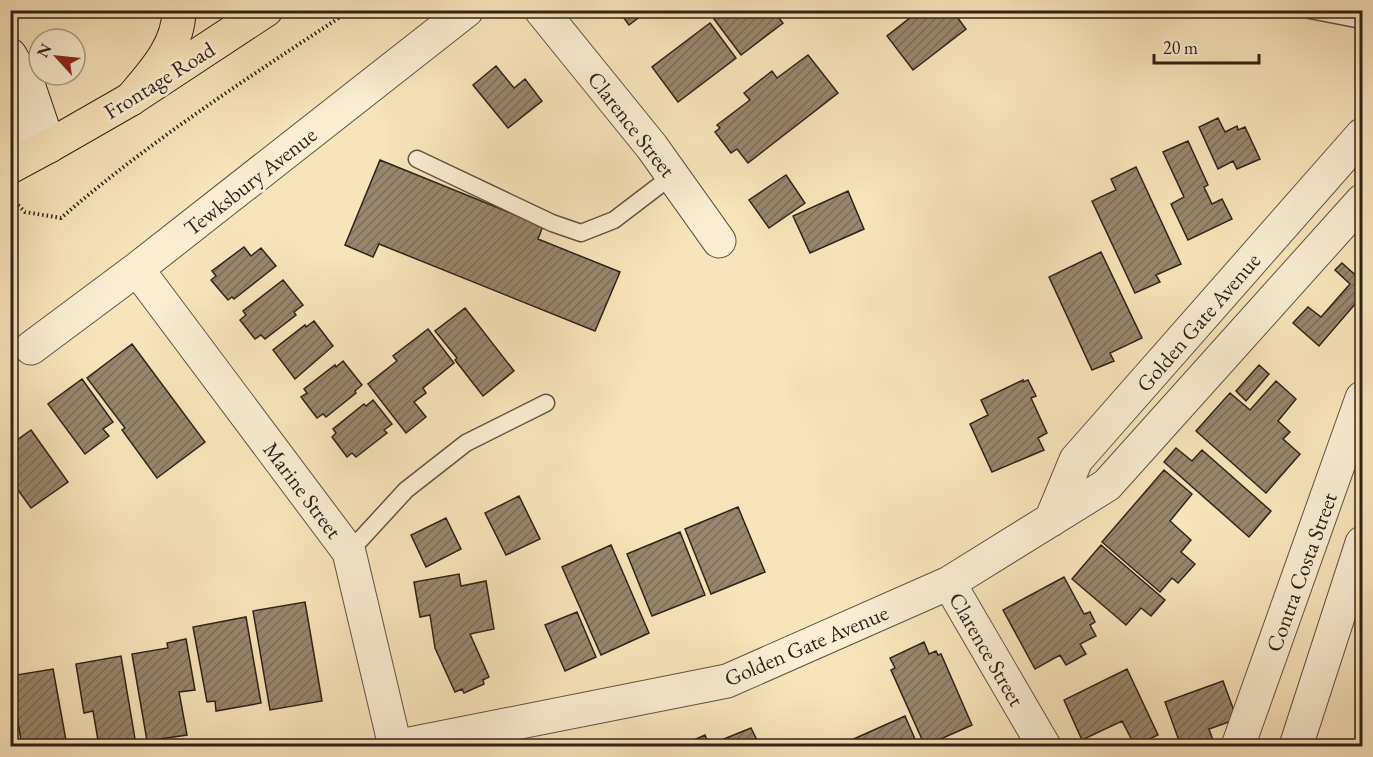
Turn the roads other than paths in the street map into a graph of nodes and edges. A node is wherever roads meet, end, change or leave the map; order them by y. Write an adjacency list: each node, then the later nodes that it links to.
1 (179, 10): 8 (main road)
2 (266, 10): 8 (main road, Frontage Road)
3 (467, 10): 17 (street, Tewksbury Avenue)
4 (542, 10): 14 (street, Clarence Street)
5 (1310, 10): 6 (lane)
6 (1362, 18)
7 (10, 55): 11 (street)
8 (131, 99): 11 (main road, Frontage Road)
9 (10, 118): 11 (street)
10 (1362, 135): 21 (street, Golden Gate Avenue)
11 (50, 146): 13 (main road, Frontage Road)
12 (417, 159): 14 (lane)
13 (10, 167)
14 (673, 175): 16 (street, Clarence Street)
15 (1362, 201): 21 (street, Golden Gate Avenue)
16 (719, 241)
17 (137, 269): 18 (street, Tewksbury Avenue); 23 (street, Marine Street)
18 (31, 348)
19 (1362, 398): 28 (street, Contra Costa Street)
20 (546, 403): 23 (lane)
21 (1051, 520): 24 (street, Golden Gate Avenue)
22 (1362, 543): 29 (street)
23 (349, 552): 25 (street, Marine Street)
24 (949, 583): 26 (street, Golden Gate Avenue); 27 (street, Clarence Street)
25 (395, 747)
26 (400, 747)
27 (1044, 747)
28 (1238, 747)
29 (1296, 747)

